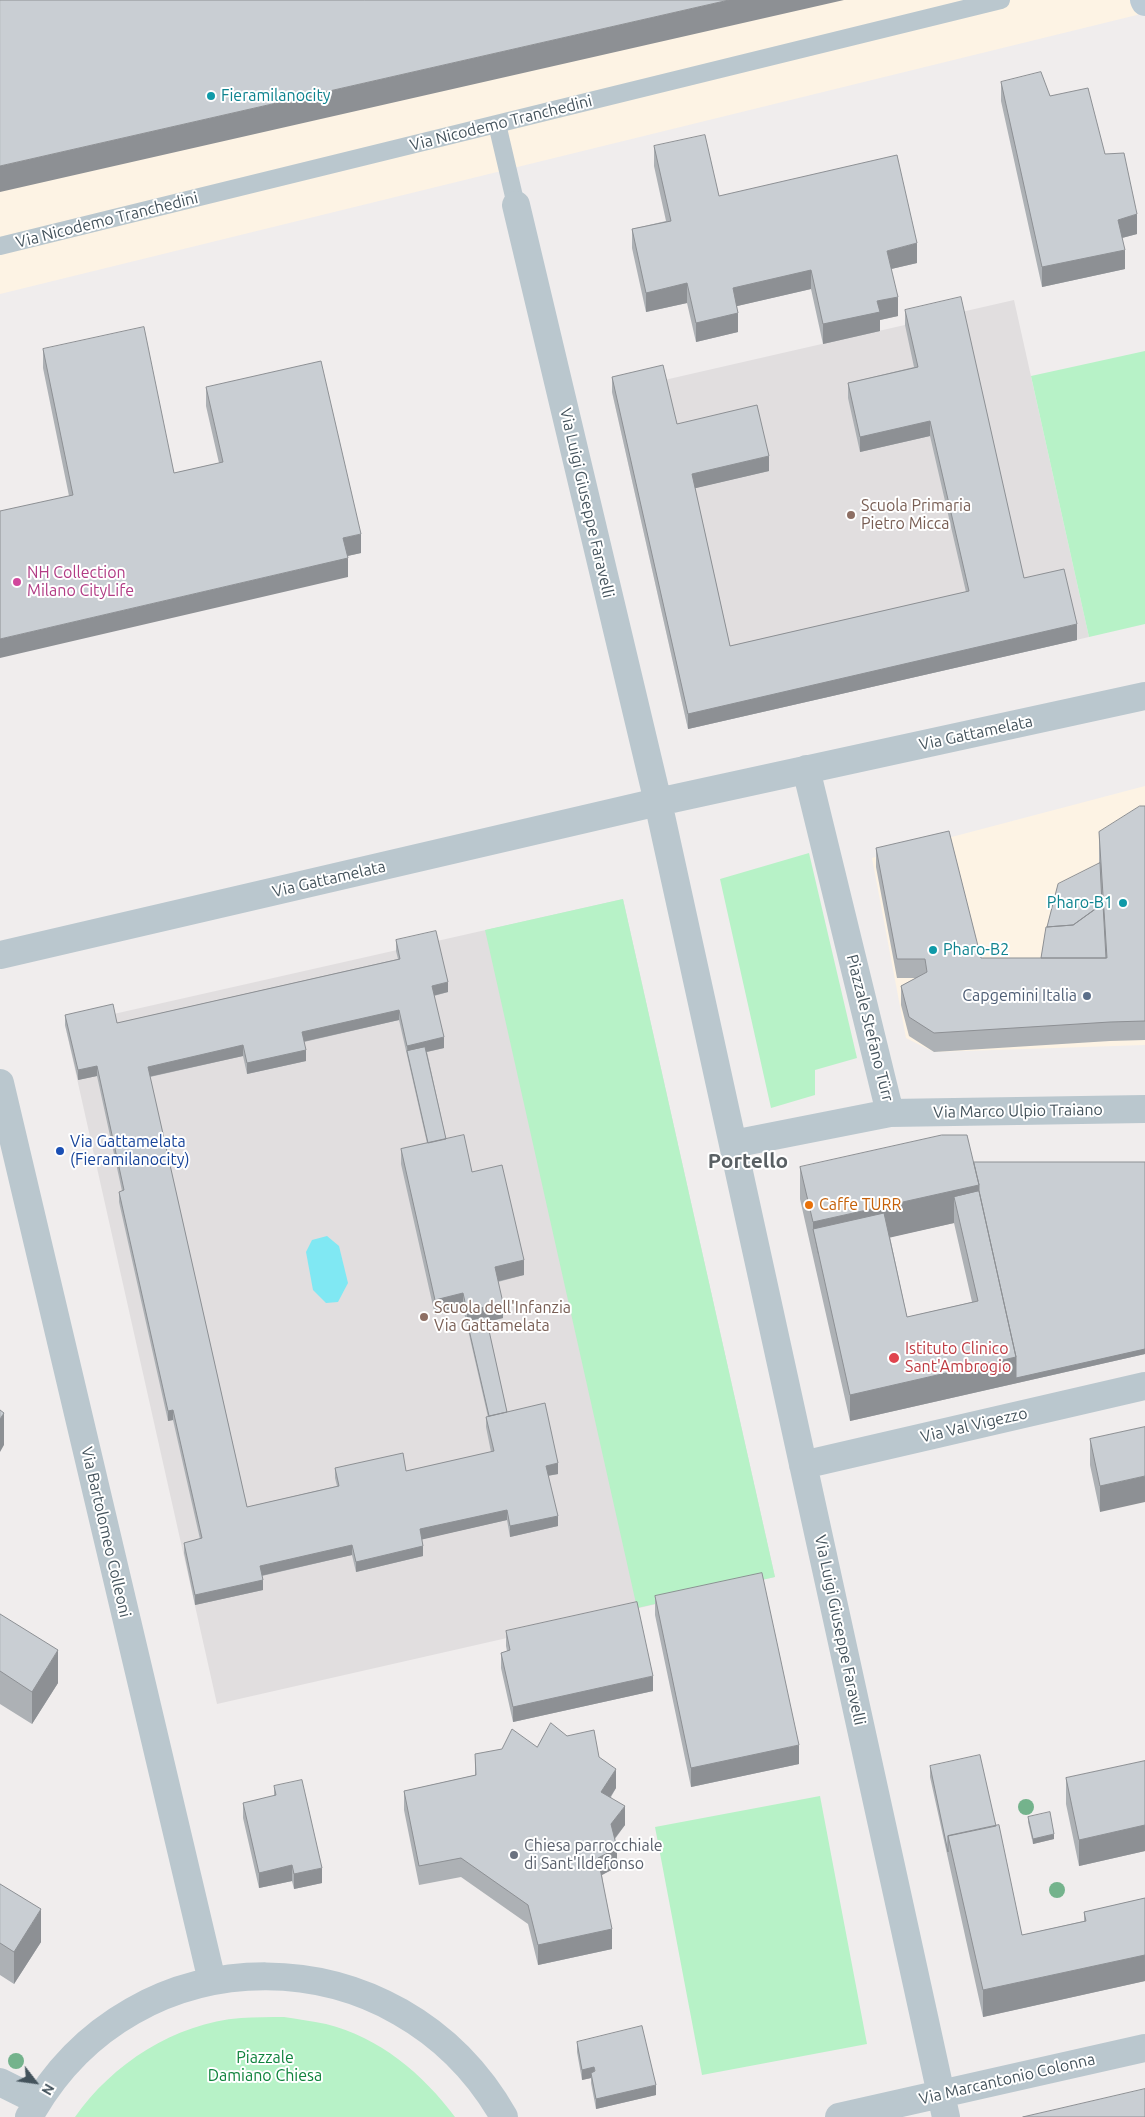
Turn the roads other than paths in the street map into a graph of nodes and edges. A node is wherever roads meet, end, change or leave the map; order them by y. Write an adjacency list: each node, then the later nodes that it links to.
1 (1001, 0): 2 (lane, Via Nicodemo Tranchedini)
2 (497, 124): 3 (lane); 4 (lane, Via Nicodemo Tranchedini)
3 (516, 205): 7 (street, Via Luigi Giuseppe Faravelli)
4 (0, 246)
5 (1145, 696): 6 (street, Via Gattamelata)
6 (806, 769): 7 (street); 11 (street, Piazzale Stefano Türr)
7 (658, 802): 8 (street, Via Gattamelata); 12 (street)
8 (0, 955)
9 (0, 1082): 15 (street, Via Bartolomeo Colleoni)
10 (1145, 1109): 11 (street, Via Marco Ulpio Traiano)
11 (890, 1113): 12 (street, Piazzale Stefano Türr)
12 (732, 1144): 14 (street, Via Luigi Giuseppe Faravelli)
13 (1145, 1386): 14 (street, Via Val Vigezzo)
14 (803, 1465): 18 (street, Via Luigi Giuseppe Faravelli)
15 (212, 1982): 19 (street); 20 (street)
16 (1145, 2048): 18 (street, Via Marcantonio Colonna)
17 (0, 2082): 19 (street)
18 (944, 2106): 21 (street, Via Marcantonio Colonna)
19 (33, 2109)
20 (504, 2117)
21 (839, 2117)

